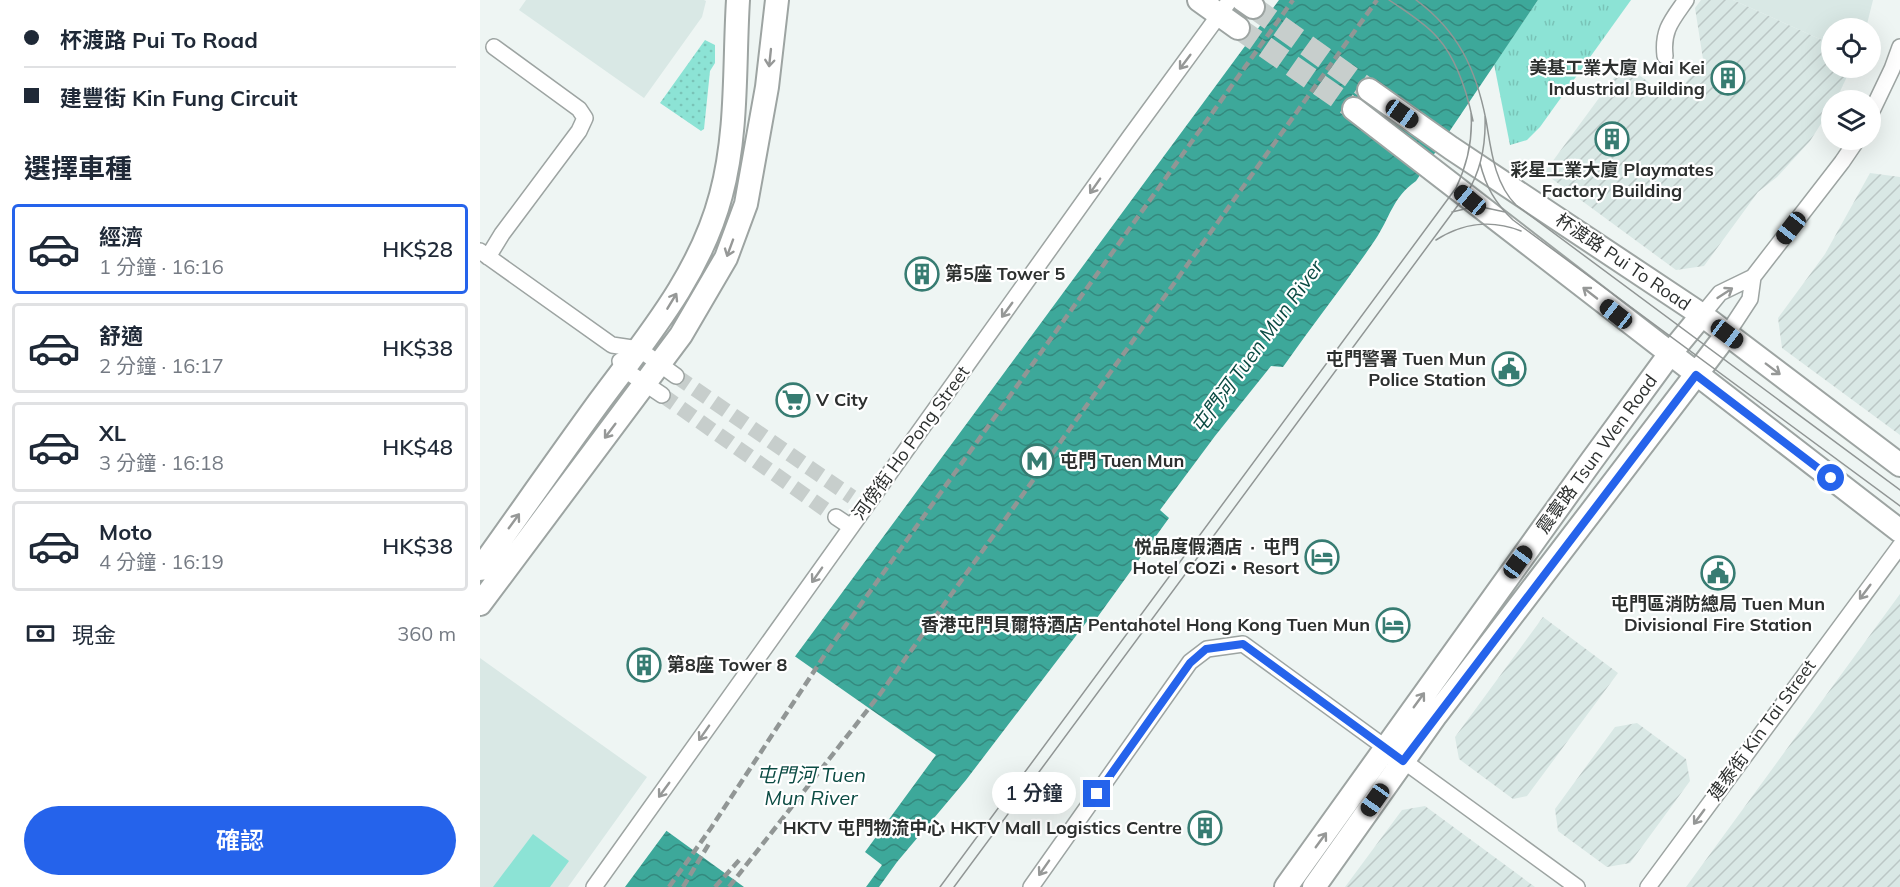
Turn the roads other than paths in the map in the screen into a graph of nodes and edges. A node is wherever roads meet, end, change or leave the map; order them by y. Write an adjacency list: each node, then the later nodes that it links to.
1 (738, 0): 19 (main road, one-way to 1)
2 (777, 0): 22 (main road, one-way to 22)
3 (1199, 0): 5 (main road)
4 (1686, 0): 9 (street)
5 (1225, 7): 6 (main road); 27 (street, 河傍街 Ho Pong Street, one-way to 27)
6 (1238, 28)
7 (1900, 46): 11 (street)
8 (494, 47): 14 (street)
9 (1665, 56)
10 (1369, 90): 16 (main road, 杯渡路 Pui To Road)
11 (1881, 92)
12 (1354, 109): 20 (main road, one-way to 12)
13 (1850, 150): 15 (street)
14 (484, 254): 18 (street)
15 (1753, 277): 16 (street, one-way to 15); 17 (street)
16 (1702, 315): 17 (main road, 杯渡路 Pui To Road); 20 (main road, 震寰路 Tsun Wen Road)
17 (1727, 334): 23 (main road, 震寰路 Tsun Wen Road); 25 (main road, 杯渡路 Pui To Road, one-way to 25)
18 (612, 345): 19 (street); 21 (street)
19 (639, 349): 21 (main road); 22 (street)
20 (1669, 355): 23 (main road); 34 (main road, 震寰路 Tsun Wen Road, one-way to 20)
21 (625, 370): 24 (street); 32 (main road, one-way to 21)
22 (668, 370): 24 (main road)
23 (1696, 375): 30 (main road); 34 (main road, 震寰路 Tsun Wen Road)
24 (654, 389): 33 (main road, one-way to 33)
25 (1900, 465)
26 (852, 497): 27 (street)
27 (865, 507): 29 (street, 河傍街 Ho Pong Street)
28 (836, 517): 29 (street)
29 (851, 527): 35 (street, 河傍街 Ho Pong Street, one-way to 35)
30 (1900, 531)
31 (1900, 546): 40 (street, 建泰街 Kin Tai Street, one-way to 40)
32 (480, 569)
33 (480, 604)
34 (1394, 754): 36 (street, one-way to 36); 37 (main road, 震寰路 Tsun Wen Road, one-way to 34); 38 (main road, 震寰路 Tsun Wen Road); 39 (street)
35 (594, 887)
36 (1030, 887)
37 (1286, 887)
38 (1314, 887)
39 (1578, 887)
40 (1648, 887)

